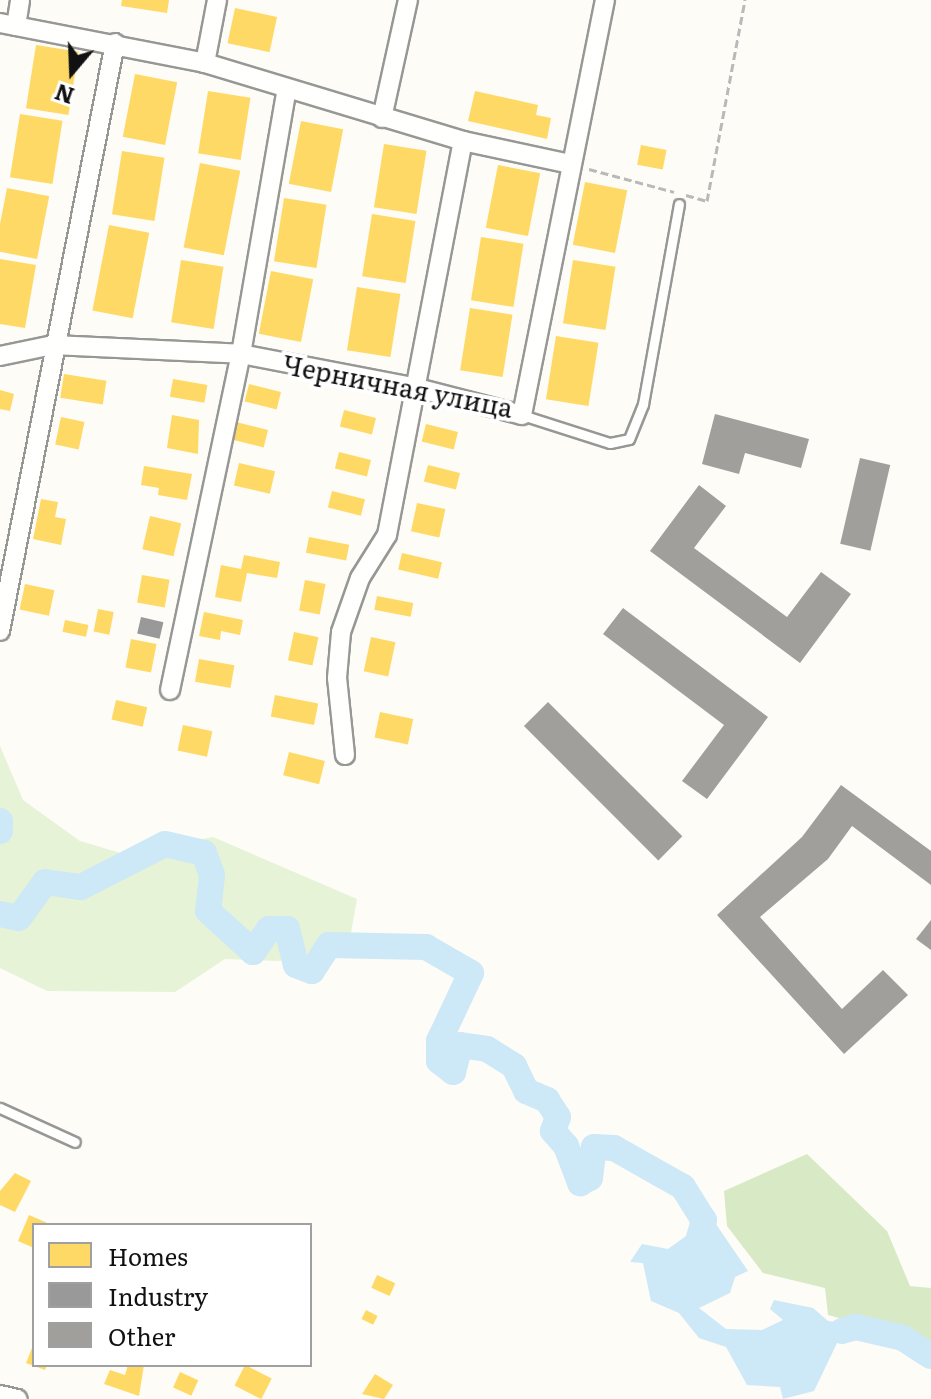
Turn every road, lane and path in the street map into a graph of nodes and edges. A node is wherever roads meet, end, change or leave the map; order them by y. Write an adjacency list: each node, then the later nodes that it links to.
1 (20, 0): 6 (street)
2 (217, 0): 8 (street)
3 (408, 0): 10 (street)
4 (605, 0): 12 (street, Черничная улица)
5 (745, 0): 12 (path)
6 (8, 24): 7 (street)
7 (115, 43): 8 (street); 14 (street)
8 (205, 63): 9 (street)
9 (287, 89): 10 (street); 15 (street)
10 (382, 118): 11 (street)
11 (463, 141): 12 (street); 17 (street)
12 (570, 164): 18 (street, Черничная улица)
13 (679, 204): 18 (lane)
14 (53, 345): 15 (street, Черничная улица); 16 (street, Черничная улица); 19 (street)
15 (241, 354): 17 (street, Черничная улица); 20 (street)
16 (0, 356)
17 (417, 388): 18 (street, Черничная улица); 21 (street)
18 (522, 415)
19 (0, 631)
20 (170, 690)
21 (345, 755)
22 (0, 1108): 23 (lane)
23 (75, 1142)
24 (0, 1395): 25 (street)
25 (18, 1399)

